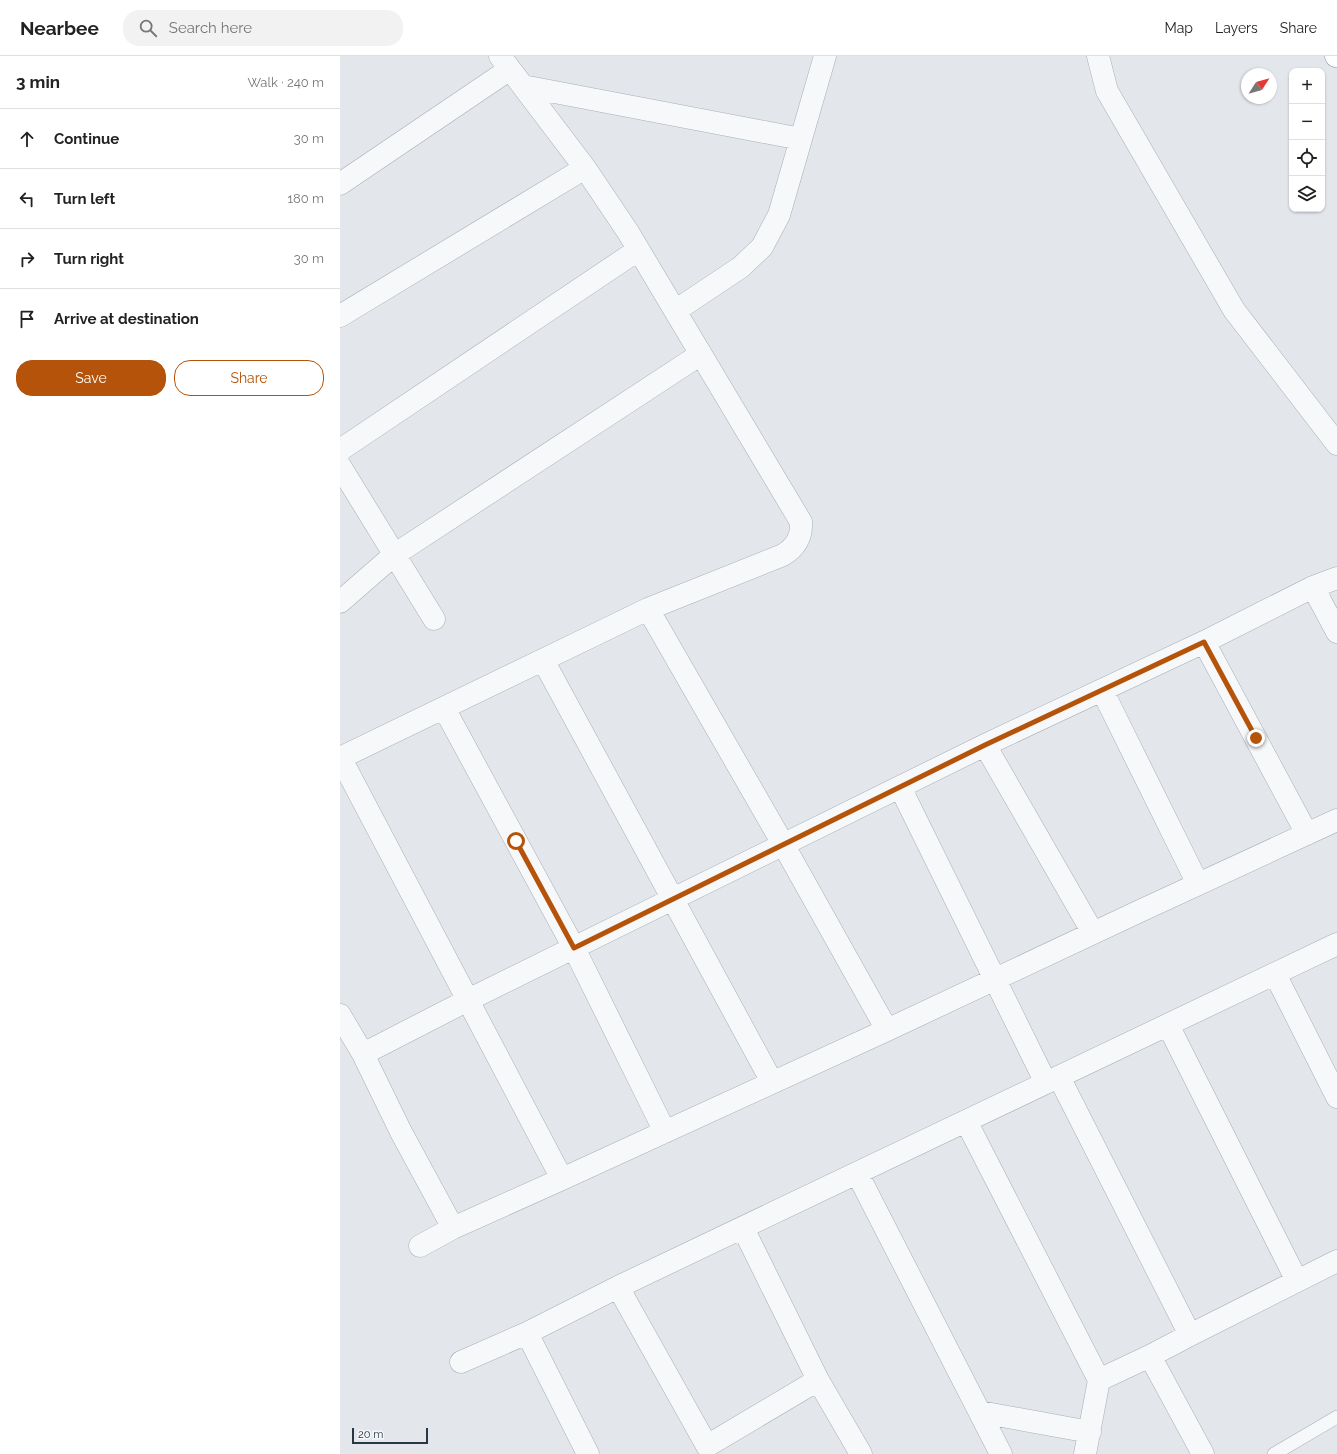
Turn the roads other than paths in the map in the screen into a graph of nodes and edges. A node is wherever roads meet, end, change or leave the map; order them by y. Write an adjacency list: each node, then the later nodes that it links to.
1 (825, 56): 4 (street)
2 (1098, 56): 11 (street)
3 (511, 70): 4 (street); 5 (street); 6 (street)
4 (801, 139): 8 (street)
5 (585, 168): 7 (street); 9 (street)
6 (340, 184)
7 (638, 250): 8 (street); 12 (street)
8 (675, 311): 10 (street)
9 (340, 316)
10 (701, 354): 14 (street); 18 (street)
11 (1337, 444)
12 (340, 450)
13 (340, 466): 14 (street)
14 (394, 555): 17 (street); 19 (street)
15 (1337, 578): 16 (street)
16 (1313, 588): 20 (street); 21 (street)
17 (340, 602)
18 (648, 609): 22 (street); 30 (street)
19 (434, 619)
20 (1337, 632)
21 (1204, 642): 23 (street); 29 (street)
22 (543, 660): 24 (street); 32 (street)
23 (1102, 690): 25 (street); 31 (street)
24 (444, 708): 26 (street); 35 (street)
25 (985, 745): 27 (street); 33 (street)
26 (340, 758): 38 (street)
27 (900, 787): 30 (street); 37 (street)
28 (1337, 820): 29 (street)
29 (1307, 834): 31 (street)
30 (784, 844): 32 (street); 41 (street)
31 (1198, 884): 33 (street)
32 (672, 899): 35 (street); 44 (street)
33 (1093, 933): 37 (street)
34 (1337, 944): 36 (street)
35 (574, 948): 38 (street); 47 (street)
36 (1275, 974): 40 (street); 45 (street)
37 (996, 979): 41 (street); 43 (street)
38 (468, 1000): 42 (street); 49 (street)
39 (340, 1015): 42 (street)
40 (1168, 1025): 43 (street); 54 (street)
41 (887, 1030): 44 (street)
42 (363, 1054): 50 (street)
43 (1053, 1080): 46 (street); 57 (street)
44 (772, 1082): 47 (street)
45 (1337, 1097)
46 (966, 1121): 48 (street); 61 (street)
47 (665, 1132): 49 (street)
48 (857, 1173): 51 (street); 62 (street)
49 (562, 1180): 50 (street)
50 (453, 1228): 52 (street)
51 (743, 1228): 55 (street); 60 (street)
52 (420, 1246)
53 (1337, 1261): 54 (street)
54 (1296, 1281): 57 (street)
55 (618, 1287): 56 (street); 65 (street)
56 (527, 1334): 59 (street); 66 (street)
57 (1190, 1334): 58 (street)
58 (1150, 1356): 61 (street); 70 (street)
59 (461, 1362)
60 (818, 1380): 65 (street); 67 (street)
61 (1099, 1380): 64 (street)
62 (980, 1412): 64 (street); 68 (street)
63 (1337, 1417): 71 (lane)
64 (1090, 1432): 69 (street)
65 (703, 1451)
66 (588, 1454)
67 (861, 1454)
68 (1001, 1454)
69 (1085, 1454)
70 (1203, 1454)
71 (1274, 1454)

